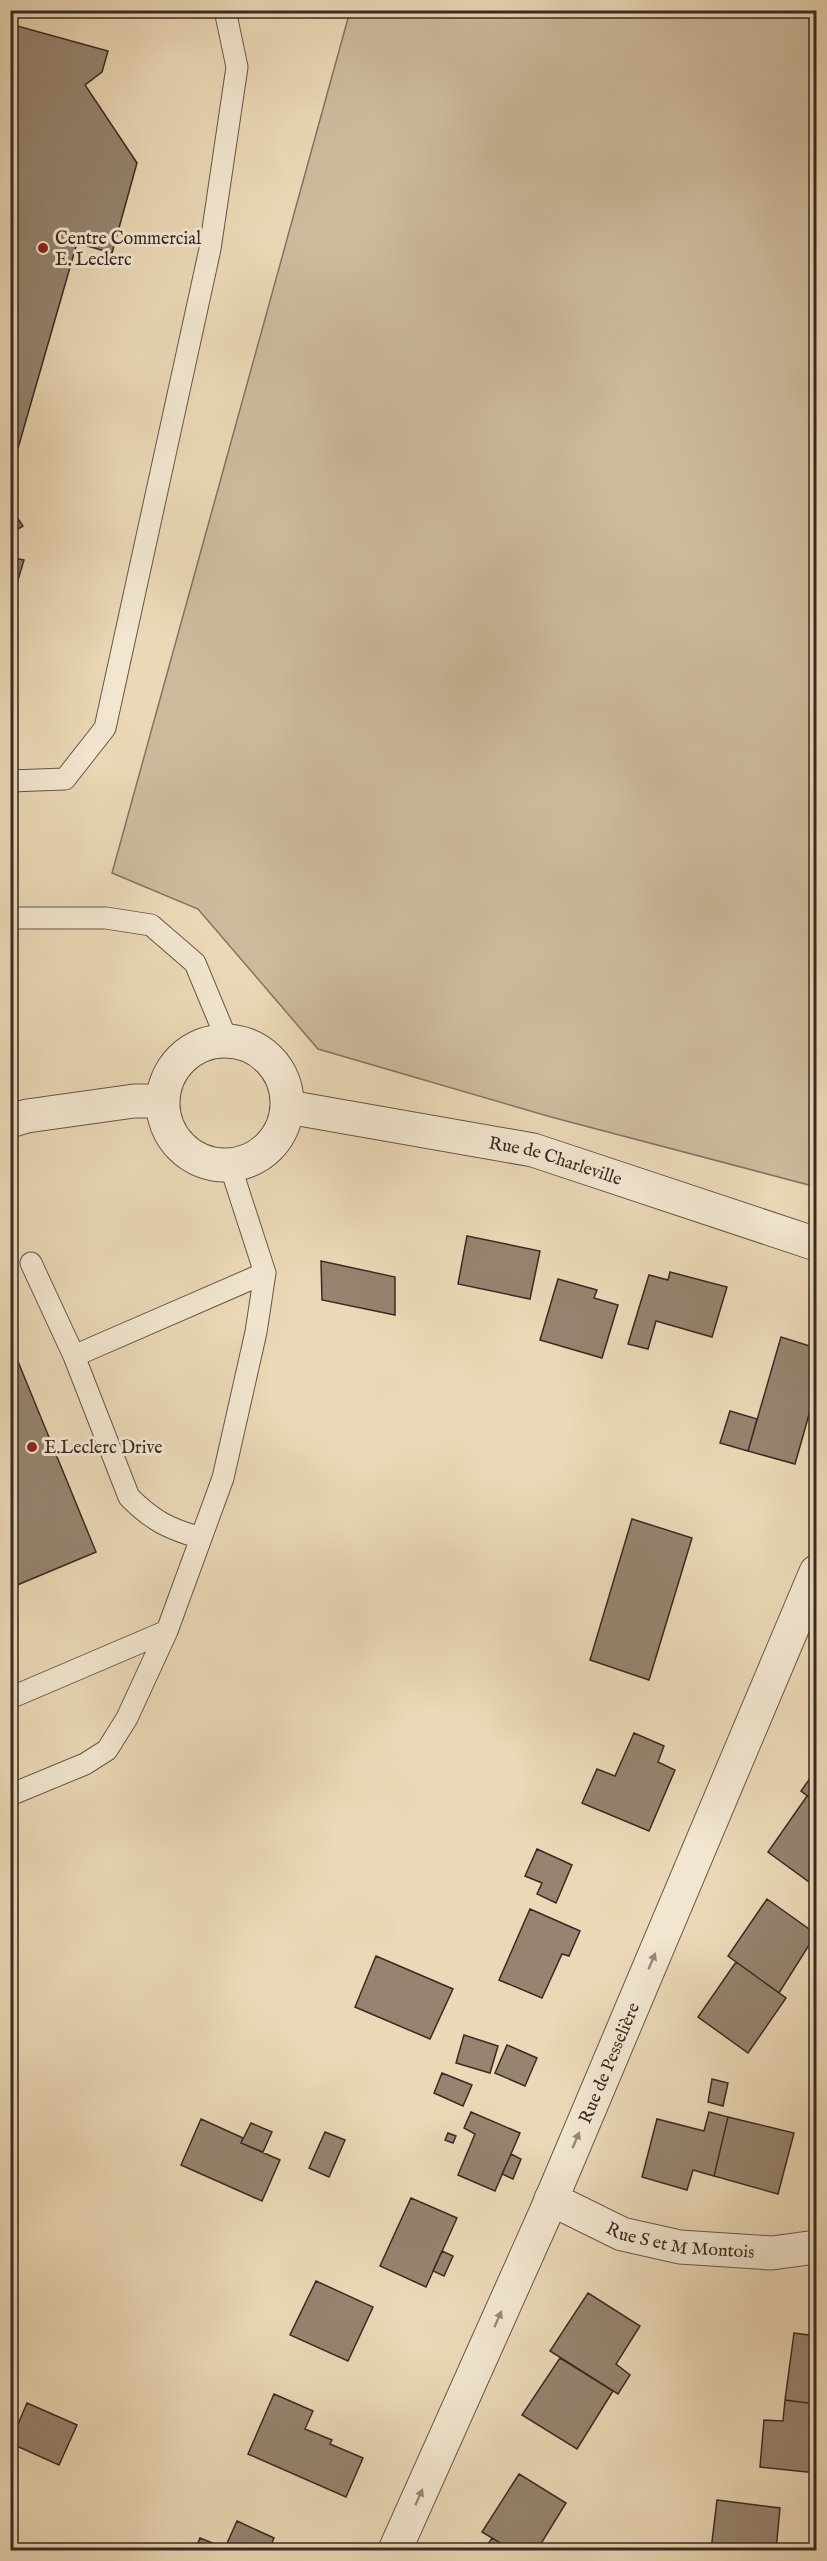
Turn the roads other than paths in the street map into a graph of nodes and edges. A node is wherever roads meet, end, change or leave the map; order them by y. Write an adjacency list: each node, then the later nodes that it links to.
1 (225, 10): 2 (lane)
2 (10, 781)
3 (10, 918): 4 (lane)
4 (227, 1040): 5 (street); 6 (street)
5 (162, 1101): 7 (street); 8 (street)
6 (288, 1107): 8 (street); 9 (street, Rue de Charleville)
7 (10, 1121)
8 (230, 1165): 11 (lane)
9 (816, 1244)
10 (31, 1263): 12 (lane)
11 (265, 1273): 12 (lane); 13 (lane)
12 (74, 1356): 13 (lane)
13 (201, 1538): 15 (lane)
14 (816, 1572): 18 (street, Rue de Pesselière, one-way to 14)
15 (167, 1631): 16 (lane); 17 (lane)
16 (10, 1698)
17 (10, 1795)
18 (551, 2199): 19 (street, Rue S et M Montois); 20 (street, Rue de Pesselière, one-way to 18)
19 (816, 2247)
20 (395, 2550)

